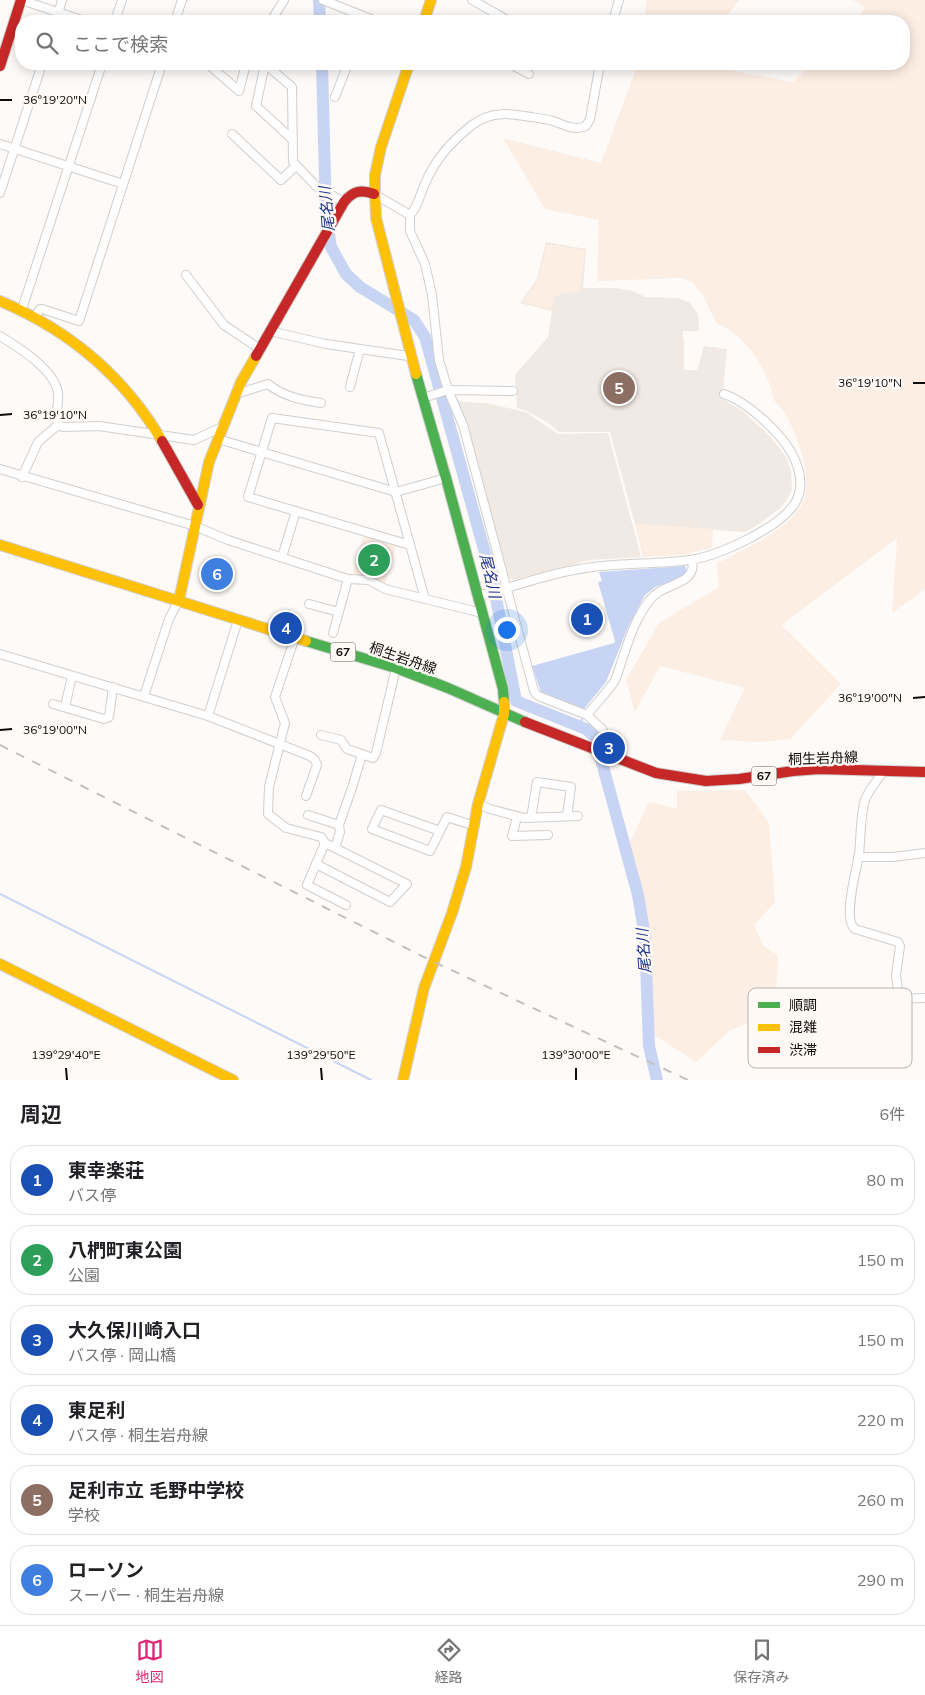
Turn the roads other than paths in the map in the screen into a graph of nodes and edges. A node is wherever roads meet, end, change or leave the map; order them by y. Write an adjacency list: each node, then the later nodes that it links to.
1 (21, 0): 10 (street); 11 (street)
2 (62, 0): 10 (street)
3 (122, 0): 14 (street)
4 (182, 0): 15 (street)
5 (284, 0): 16 (street)
6 (323, 0): 17 (street)
7 (431, 0): 18 (street)
8 (472, 0): 19 (street)
9 (619, 0): 20 (street)
10 (58, 12): 12 (street); 13 (street)
11 (16, 15)
12 (57, 15)
13 (67, 15)
14 (117, 15)
15 (177, 15)
16 (275, 15)
17 (356, 15)
18 (427, 15)
19 (498, 15)
20 (615, 15)
21 (15, 19): 22 (street)
22 (0, 66)
23 (40, 70): 39 (street)
24 (100, 70): 40 (street)
25 (160, 70): 42 (street)
26 (215, 70): 27 (street)
27 (244, 70)
28 (264, 70): 37 (street)
29 (272, 70): 37 (street)
30 (346, 70): 35 (street)
31 (407, 70): 44 (street)
32 (521, 70): 34 (street)
33 (599, 70): 46 (street)
34 (529, 74)
35 (335, 97)
36 (232, 134): 41 (street)
37 (292, 140): 41 (street)
38 (0, 144): 39 (street)
39 (14, 149): 40 (street); 43 (street)
40 (68, 166): 42 (street); 49 (street)
41 (296, 166): 45 (street)
42 (123, 184): 50 (street)
43 (0, 194)
44 (374, 194): 45 (street); 46 (street); 55 (street)
45 (344, 202): 51 (street)
46 (410, 215): 57 (street)
47 (186, 275): 53 (street)
48 (0, 301): 49 (street)
49 (22, 309): 50 (street)
50 (35, 317): 65 (street)
51 (270, 331): 53 (street); 54 (street)
52 (0, 336): 63 (street)
53 (260, 349): 59 (street)
54 (360, 349): 55 (street); 56 (street)
55 (412, 360): 61 (street)
56 (350, 387)
57 (447, 391): 58 (street); 61 (street); 80 (street)
58 (513, 391)
59 (236, 394): 62 (street); 64 (street)
60 (724, 394): 78 (street)
61 (427, 397): 70 (street)
62 (321, 403)
63 (58, 424): 65 (street); 69 (street)
64 (222, 427): 65 (street); 66 (street)
65 (158, 434): 72 (street)
66 (218, 439): 67 (street); 72 (street)
67 (261, 452): 71 (street); 71 (street); 73 (street)
68 (0, 469): 69 (street)
69 (22, 477): 74 (street)
70 (446, 478): 71 (street); 81 (street)
71 (396, 492): 76 (street)
72 (198, 505): 74 (street)
73 (296, 511): 76 (street); 77 (street)
74 (195, 526): 77 (street); 83 (street)
75 (0, 544): 83 (street, 桐生岩舟線 / 67)
76 (410, 545): 82 (street)
77 (282, 557): 79 (street)
78 (692, 560): 80 (street); 98 (street)
79 (348, 579): 82 (street); 85 (street)
80 (503, 589): 81 (street); 98 (street)
81 (482, 594): 86 (street)
82 (425, 599): 86 (street)
83 (179, 600): 87 (street, 桐生岩舟線 / 67); 94 (street)
84 (309, 604): 85 (street)
85 (339, 612): 88 (street)
86 (482, 613): 97 (street)
87 (238, 620): 89 (street, 桐生岩舟線 / 67); 99 (street)
88 (333, 632)
89 (295, 637): 91 (street, 桐生岩舟線 / 67); 101 (street)
90 (0, 654): 92 (street)
91 (396, 668): 97 (street, 桐生岩舟線 / 67); 102 (street)
92 (72, 676): 93 (street); 96 (street)
93 (113, 687): 94 (street); 96 (street)
94 (144, 696): 99 (street)
95 (53, 704): 96 (street)
96 (65, 707)
97 (504, 714): 103 (street, 桐生岩舟線 / 67); 107 (street)
98 (586, 715): 103 (street)
99 (208, 716): 101 (street)
100 (321, 735): 102 (street)
101 (280, 745): 106 (street); 117 (street)
102 (362, 754): 113 (street)
103 (626, 761): 104 (street, 桐生岩舟線 / 67)
104 (883, 770): 105 (street, 桐生岩舟線 / 67); 120 (street)
105 (925, 772)
106 (306, 796)
107 (478, 804): 111 (street); 114 (street)
108 (308, 815): 113 (street)
109 (566, 816): 110 (street); 112 (street); 112 (street)
110 (578, 816)
111 (517, 817): 112 (street); 116 (street)
112 (531, 818)
113 (340, 825): 118 (street)
114 (475, 826): 115 (street); 128 (street)
115 (440, 832): 115 (street)
116 (548, 835)
117 (325, 843): 118 (street); 121 (street)
118 (335, 848): 121 (street)
119 (925, 853): 120 (street)
120 (858, 857): 124 (street)
121 (316, 864): 122 (street)
122 (346, 905)
123 (0, 964): 127 (street)
124 (898, 988)
125 (912, 998): 126 (street)
126 (925, 998)
127 (233, 1080)
128 (403, 1080)

